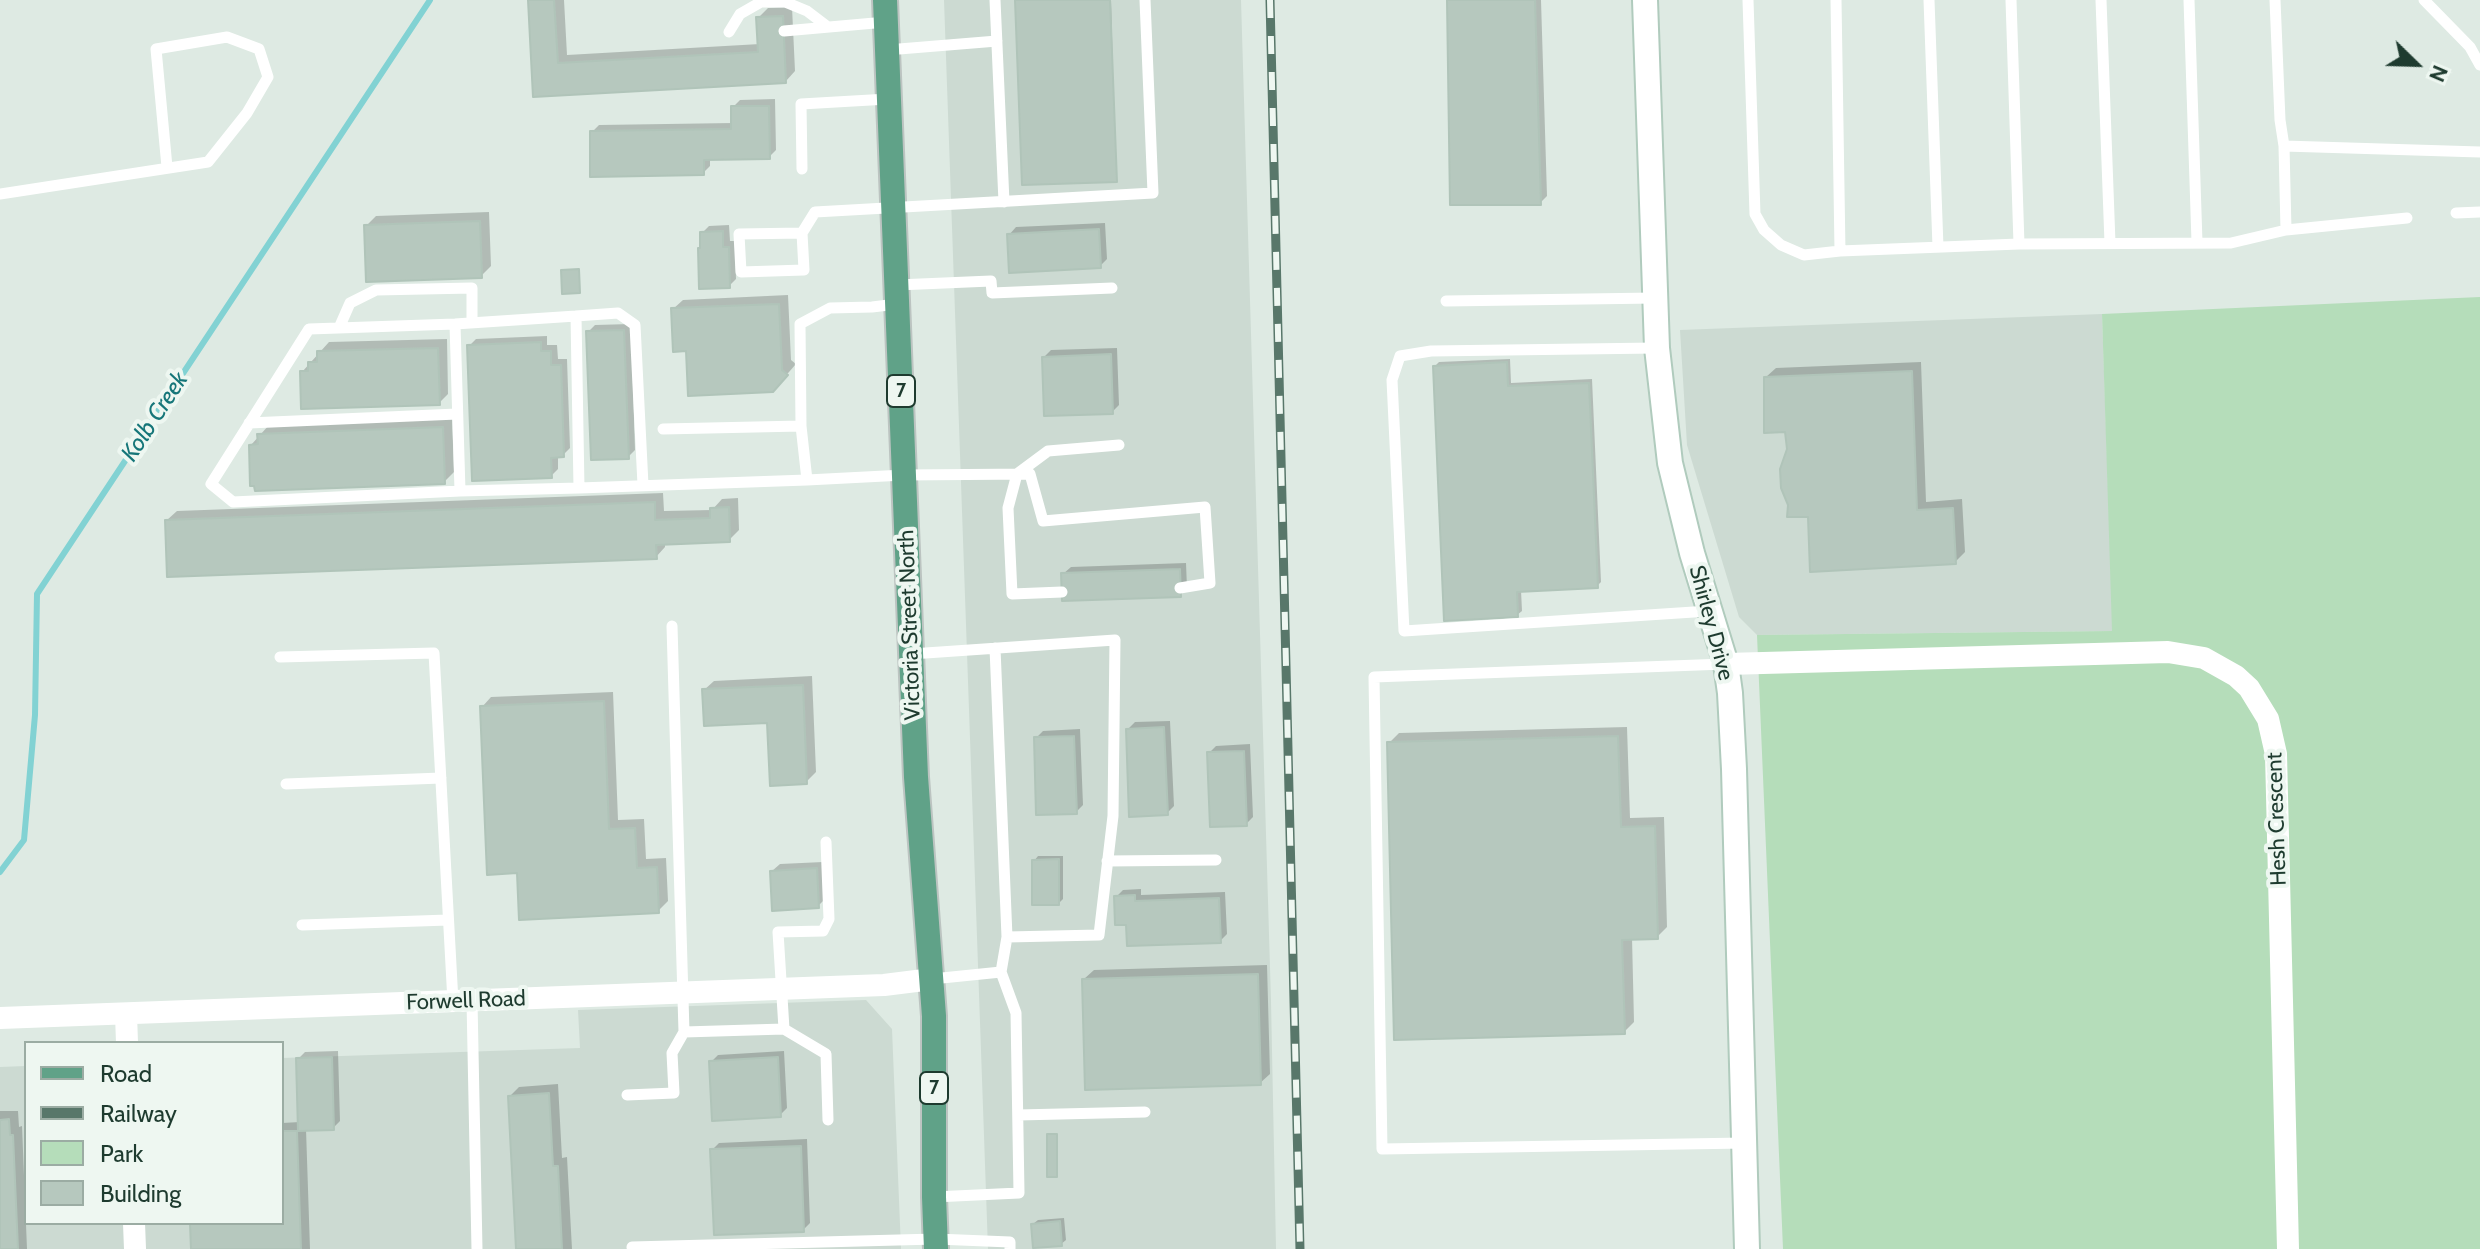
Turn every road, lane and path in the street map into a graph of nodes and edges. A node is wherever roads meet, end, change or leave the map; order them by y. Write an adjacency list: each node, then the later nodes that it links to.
1 (995, 0): 16 (lane)
2 (1145, 0): 25 (lane)
3 (1645, 0): 39 (street, Shirley Drive)
4 (1748, 0): 36 (lane)
5 (1836, 0): 36 (lane)
6 (1929, 0): 35 (lane)
7 (2011, 0): 34 (lane)
8 (2101, 0): 33 (lane)
9 (2189, 0): 32 (lane)
10 (2275, 0): 20 (lane)
11 (2424, 0): 18 (lane)
12 (886, 11): 13 (lane); 17 (main road, Victoria Street North / 7)
13 (828, 27): 14 (lane); 15 (lane)
14 (784, 31)
15 (729, 32)
16 (997, 41): 17 (lane); 25 (lane)
17 (887, 50): 19 (main road, Victoria Street North / 7)
18 (2480, 65)
19 (889, 99): 23 (lane); 26 (main road, Victoria Street North / 7)
20 (2284, 146): 21 (lane); 30 (lane)
21 (2480, 152)
22 (167, 167): 22 (lane); 24 (lane)
23 (802, 169)
24 (0, 194)
25 (1004, 202): 26 (lane)
26 (893, 206): 31 (lane); 38 (main road, Victoria Street North / 7)
27 (2480, 212): 28 (lane)
28 (2456, 213)
29 (2407, 218): 30 (lane)
30 (2286, 230): 32 (lane)
31 (802, 233): 31 (lane)
32 (2197, 242): 33 (lane)
33 (2110, 243): 34 (lane)
34 (2019, 244): 35 (lane)
35 (1938, 247): 36 (lane)
36 (1840, 251)
37 (1112, 288): 38 (lane)
38 (897, 294): 48 (lane); 52 (main road, Victoria Street North / 7)
39 (1655, 298): 40 (lane); 45 (street, Shirley Drive)
40 (1446, 301)
41 (576, 316): 42 (lane); 54 (lane); 55 (lane)
42 (472, 323): 43 (lane); 44 (lane)
43 (455, 324): 44 (lane); 46 (lane)
44 (339, 328): 47 (lane)
45 (1657, 348): 59 (street, Shirley Drive); 59 (lane)
46 (457, 414): 47 (lane); 56 (lane)
47 (249, 423): 56 (lane)
48 (801, 426): 49 (lane); 53 (lane)
49 (663, 429)
50 (1119, 445): 51 (lane)
51 (1024, 474): 52 (lane); 57 (lane); 58 (lane)
52 (904, 475): 53 (lane); 62 (main road, Victoria Street North / 7)
53 (807, 480): 54 (lane)
54 (643, 485): 55 (lane)
55 (579, 488): 56 (lane)
56 (460, 491)
57 (1180, 588)
58 (1062, 592)
59 (1710, 611): 64 (street, Shirley Drive)
60 (672, 626): 76 (lane)
61 (995, 648): 62 (lane); 69 (lane); 72 (lane)
62 (911, 654): 74 (main road, Victoria Street North / 7)
63 (280, 657): 65 (lane)
64 (1726, 664): 87 (street, Shirley Drive); 87 (lane); 96 (street, Hesh Crescent)
65 (441, 778): 66 (lane); 70 (lane)
66 (286, 784)
67 (826, 842): 75 (lane)
68 (1216, 860): 69 (lane)
69 (1107, 861): 72 (lane)
70 (448, 920): 71 (lane); 77 (lane)
71 (302, 925)
72 (1007, 937): 73 (lane)
73 (1001, 972): 74 (lane); 85 (lane)
74 (932, 979): 75 (street, Forwell Road); 88 (main road, Victoria Street North / 7)
75 (781, 989): 76 (street, Forwell Road); 80 (lane)
76 (682, 993): 77 (street, Forwell Road); 81 (lane)
77 (462, 1001): 78 (street, Forwell Road); 93 (lane)
78 (126, 1014): 79 (street, Forwell Road); 82 (street)
79 (0, 1018)
80 (784, 1029): 81 (lane); 86 (lane)
81 (684, 1032): 83 (lane)
82 (127, 1041)
83 (627, 1095)
84 (1145, 1112): 85 (lane)
85 (1018, 1115): 88 (lane)
86 (828, 1120)
87 (1744, 1143): 95 (street, Shirley Drive)
88 (934, 1197): 90 (main road, Victoria Street North / 7)
89 (134, 1225): 92 (street)
90 (936, 1244): 91 (lane); 94 (lane)
91 (632, 1247)
92 (135, 1249)
93 (477, 1249)
94 (1010, 1249)
95 (1747, 1249)
96 (2288, 1249)

